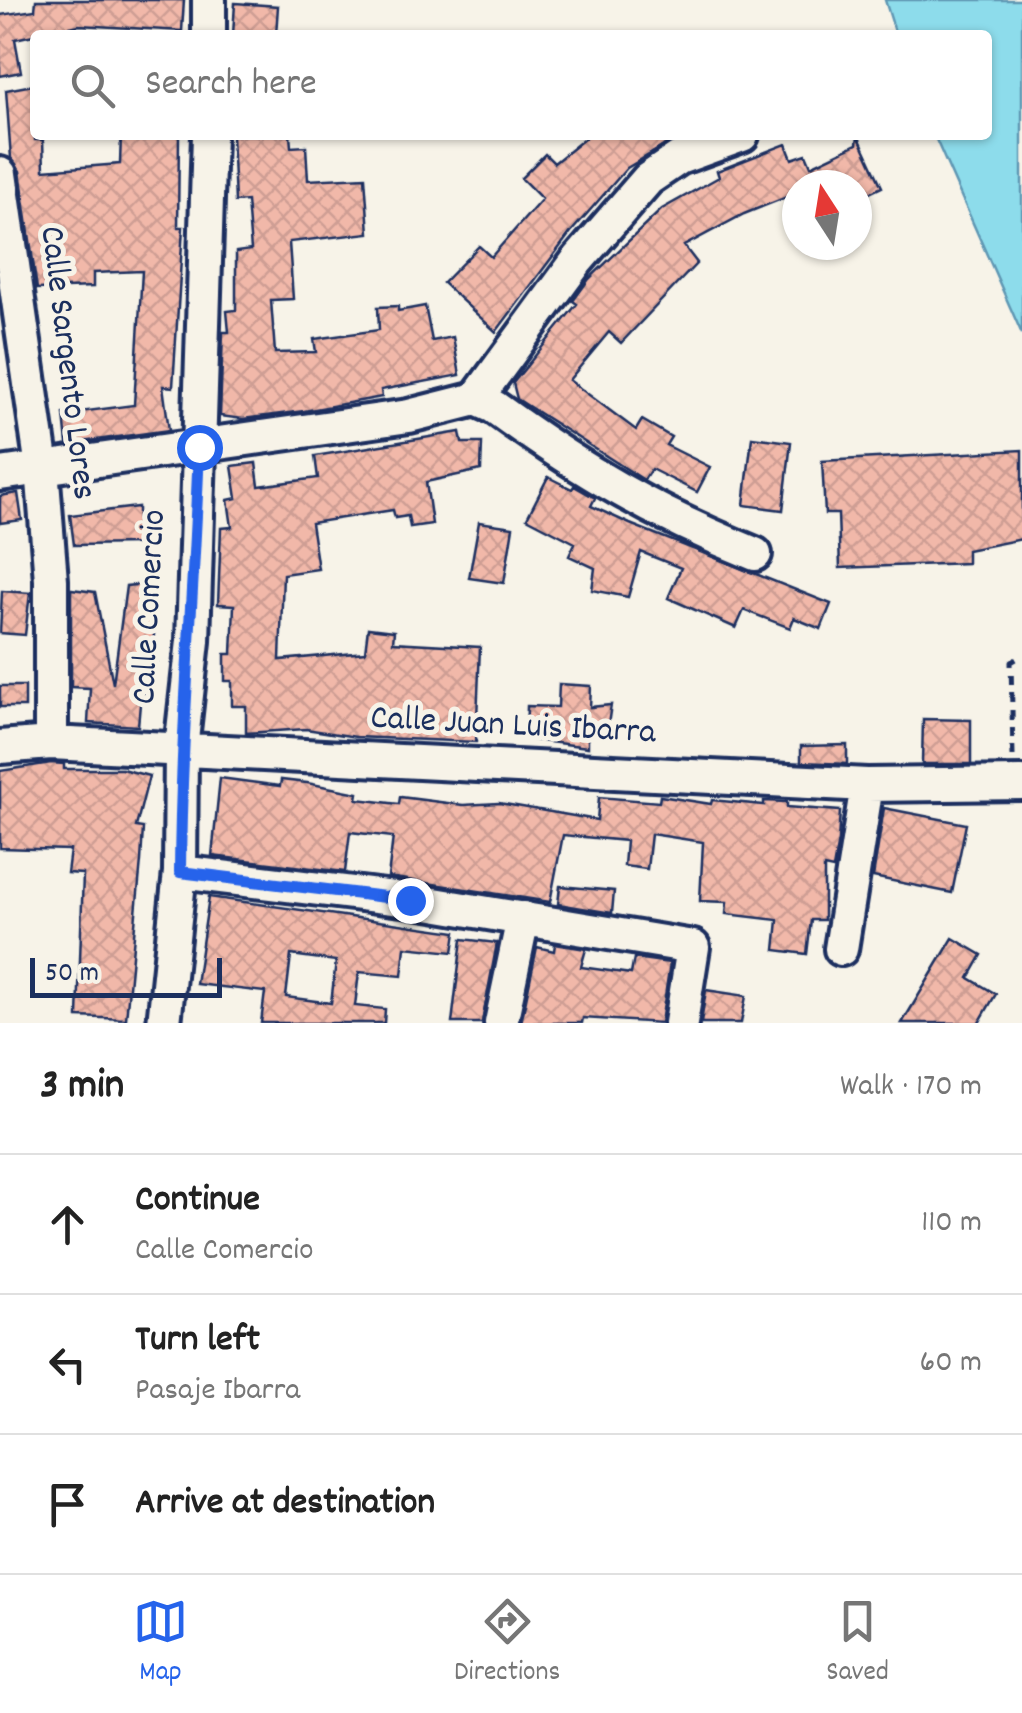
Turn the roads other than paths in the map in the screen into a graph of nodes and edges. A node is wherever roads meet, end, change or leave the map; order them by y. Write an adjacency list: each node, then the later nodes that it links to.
1 (209, 0): 2 (street)
2 (209, 30)
3 (209, 140): 7 (street, Calle Comercio)
4 (729, 140): 6 (street)
5 (2, 196): 8 (street, Calle Sargento Lores)
6 (476, 398): 7 (street); 10 (street)
7 (199, 447): 8 (street); 13 (street, Calle Comercio)
8 (42, 468): 9 (street); 11 (street, Calle Sargento Lores)
9 (0, 474)
10 (755, 554)
11 (52, 743): 12 (street, Calle Juan Luis Ibarra); 13 (street, Calle Juan Luis Ibarra)
12 (0, 747)
13 (181, 749): 15 (street, Calle Juan Luis Ibarra); 16 (street, Calle Comercio)
14 (1018, 783): 15 (street, Calle Juan Luis Ibarra)
15 (866, 785): 18 (street)
16 (180, 872): 17 (street); 19 (street, Calle Comercio)
17 (522, 918): 20 (street); 21 (street)
18 (840, 949)
19 (164, 1023)
20 (501, 1023)
21 (682, 1023)

